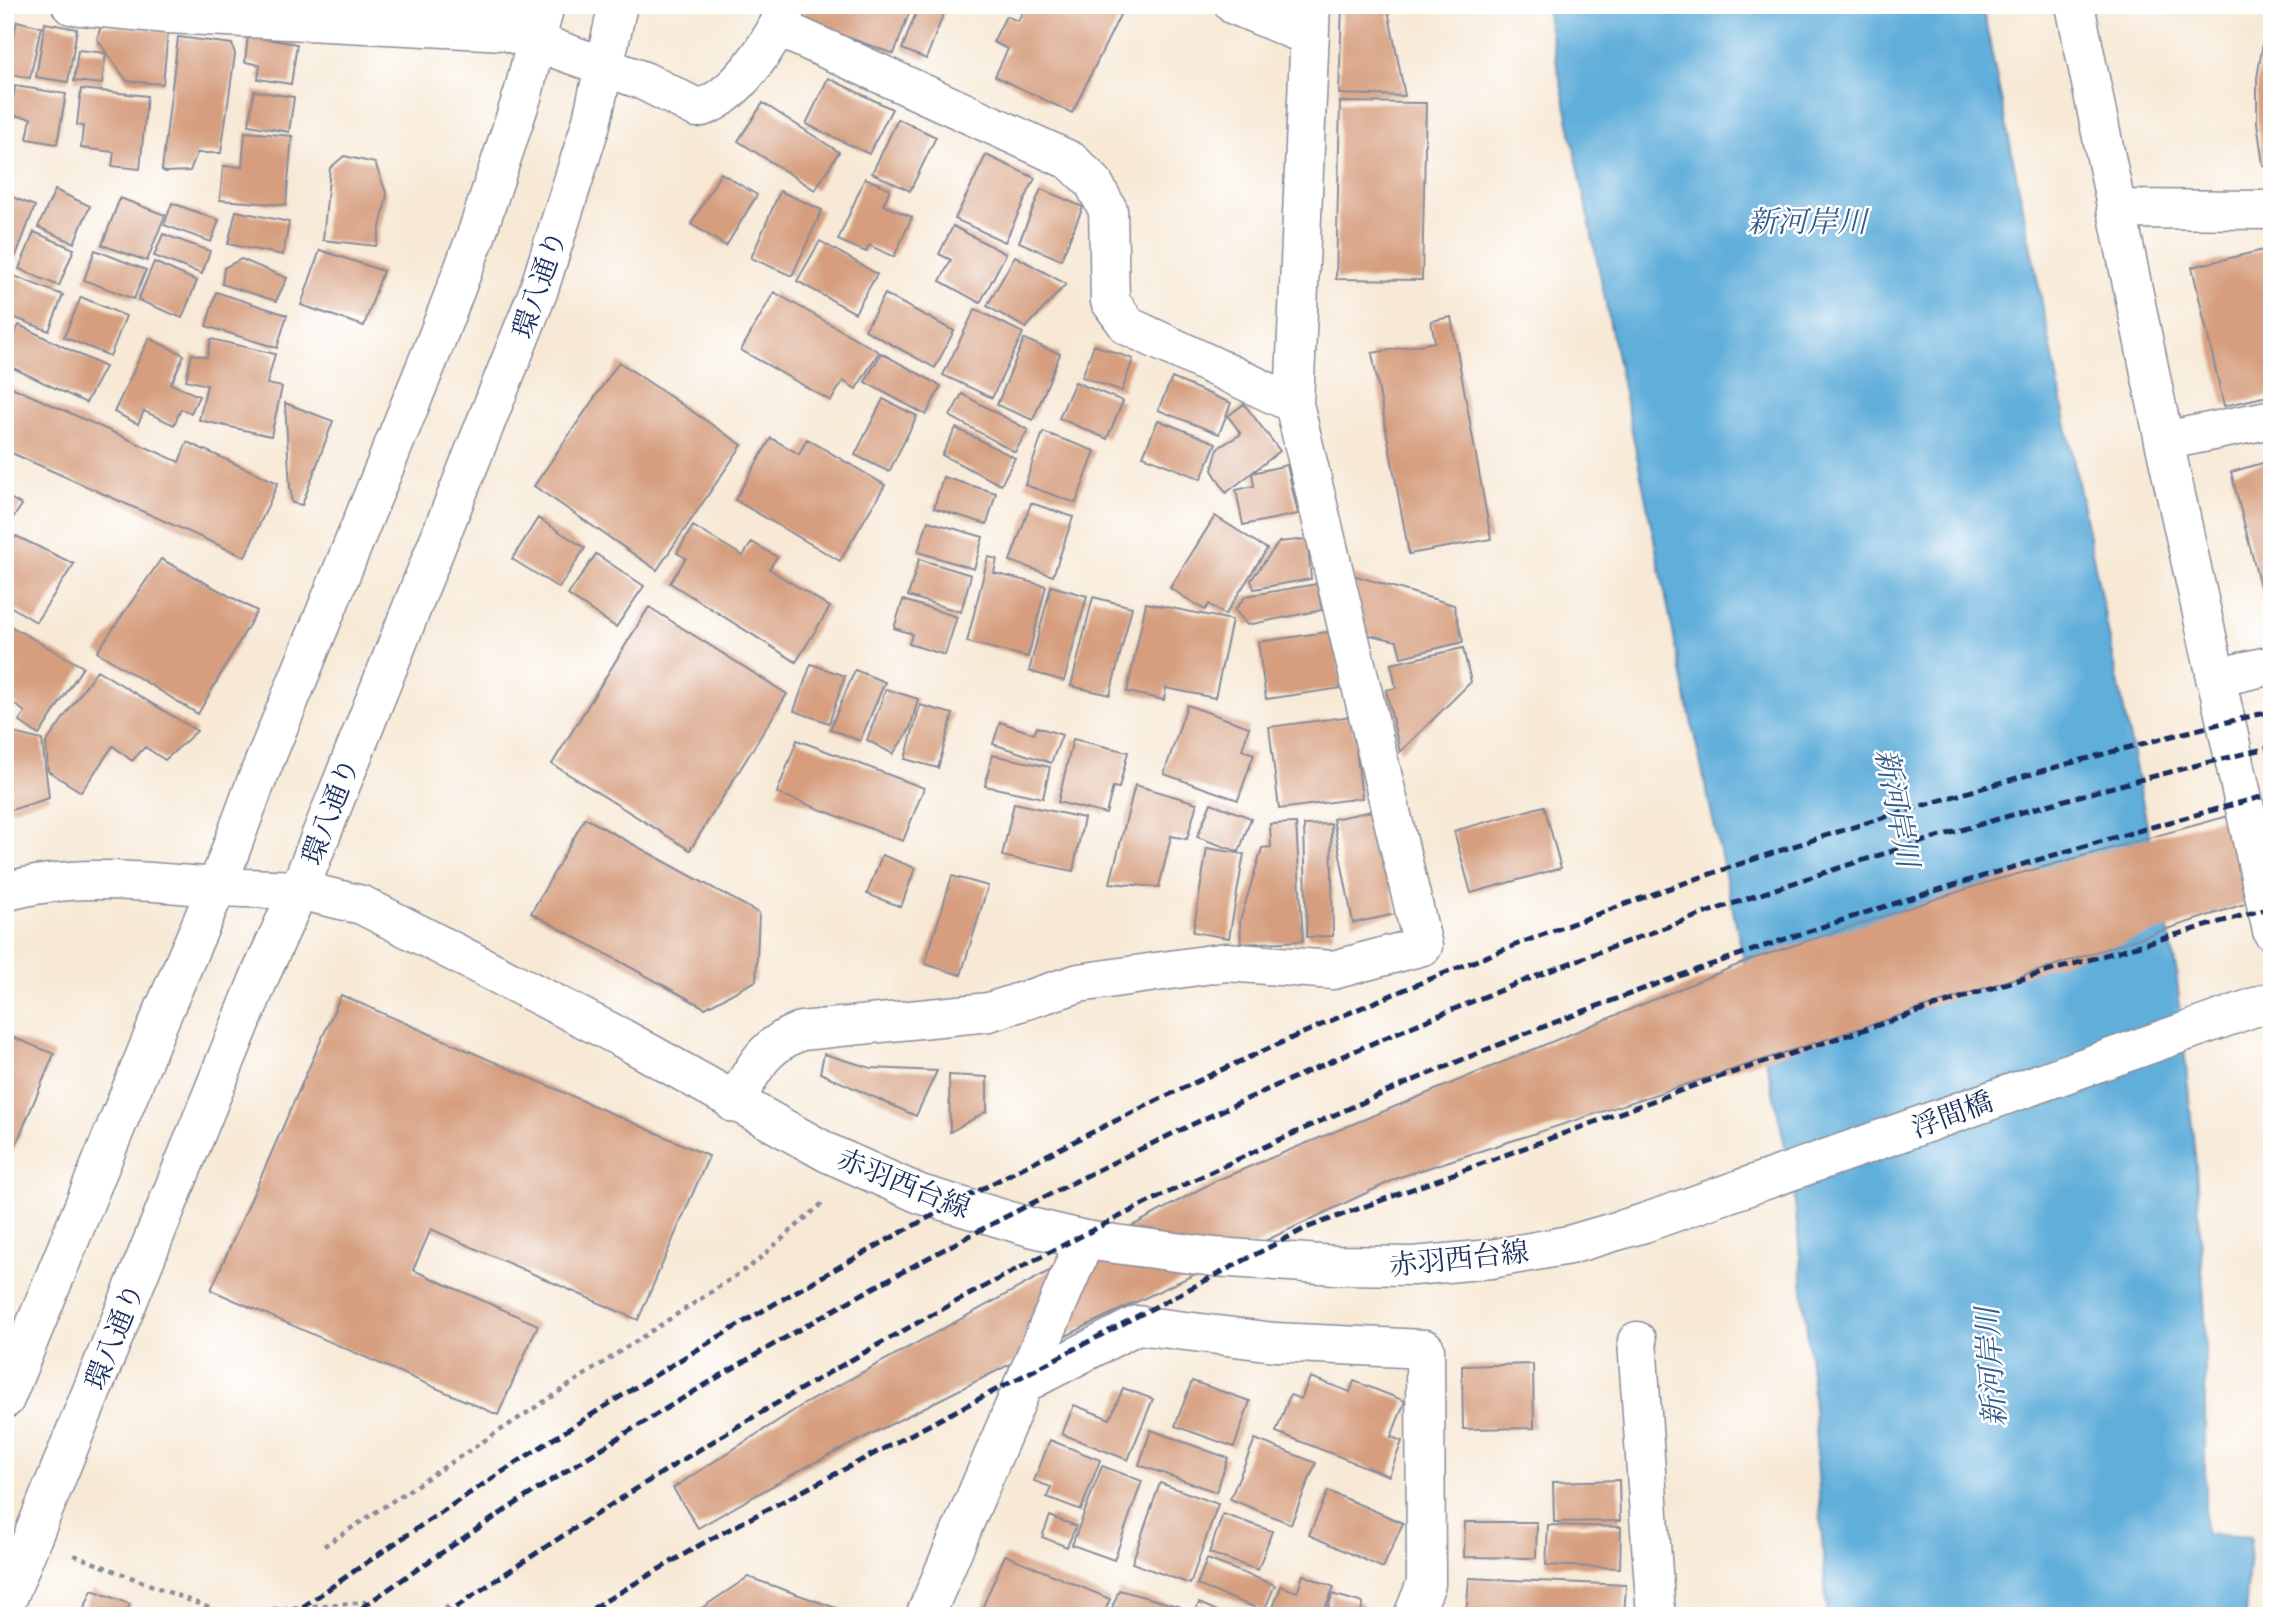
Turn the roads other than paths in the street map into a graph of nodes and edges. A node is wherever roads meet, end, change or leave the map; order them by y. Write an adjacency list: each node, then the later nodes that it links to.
1 (71, 5): 7 (main road)
2 (618, 5): 8 (main road, 環八通り)
3 (1234, 5): 6 (main road)
4 (2075, 5): 9 (main road)
5 (784, 16): 8 (main road); 11 (main road)
6 (1310, 21): 11 (main road)
7 (541, 22): 8 (main road); 16 (main road)
8 (605, 66): 17 (main road, 環八通り)
9 (2116, 209): 10 (main road); 13 (main road)
10 (2272, 210)
11 (1294, 404): 21 (main road)
12 (2272, 419): 13 (main road)
13 (2164, 441): 15 (main road)
14 (2272, 665): 15 (main road)
15 (2215, 678): 19 (main road)
16 (218, 887): 17 (main road, 赤羽西台線); 18 (main road, 赤羽西台線); 26 (main road)
17 (299, 890): 21 (main road, 赤羽西台線); 27 (main road, 環八通り)
18 (5, 892)
19 (2272, 931)
20 (2266, 1003): 22 (main road, 浮間橋)
21 (734, 1103): 23 (main road, 赤羽西台線)
22 (1644, 1223): 23 (main road, 赤羽西台線)
23 (1085, 1240): 25 (main road)
24 (1637, 1341): 30 (main road)
25 (1023, 1384): 28 (main road); 29 (main road)
26 (5, 1399)
27 (5, 1605)
28 (925, 1616)
29 (1413, 1616)
30 (1656, 1616)

